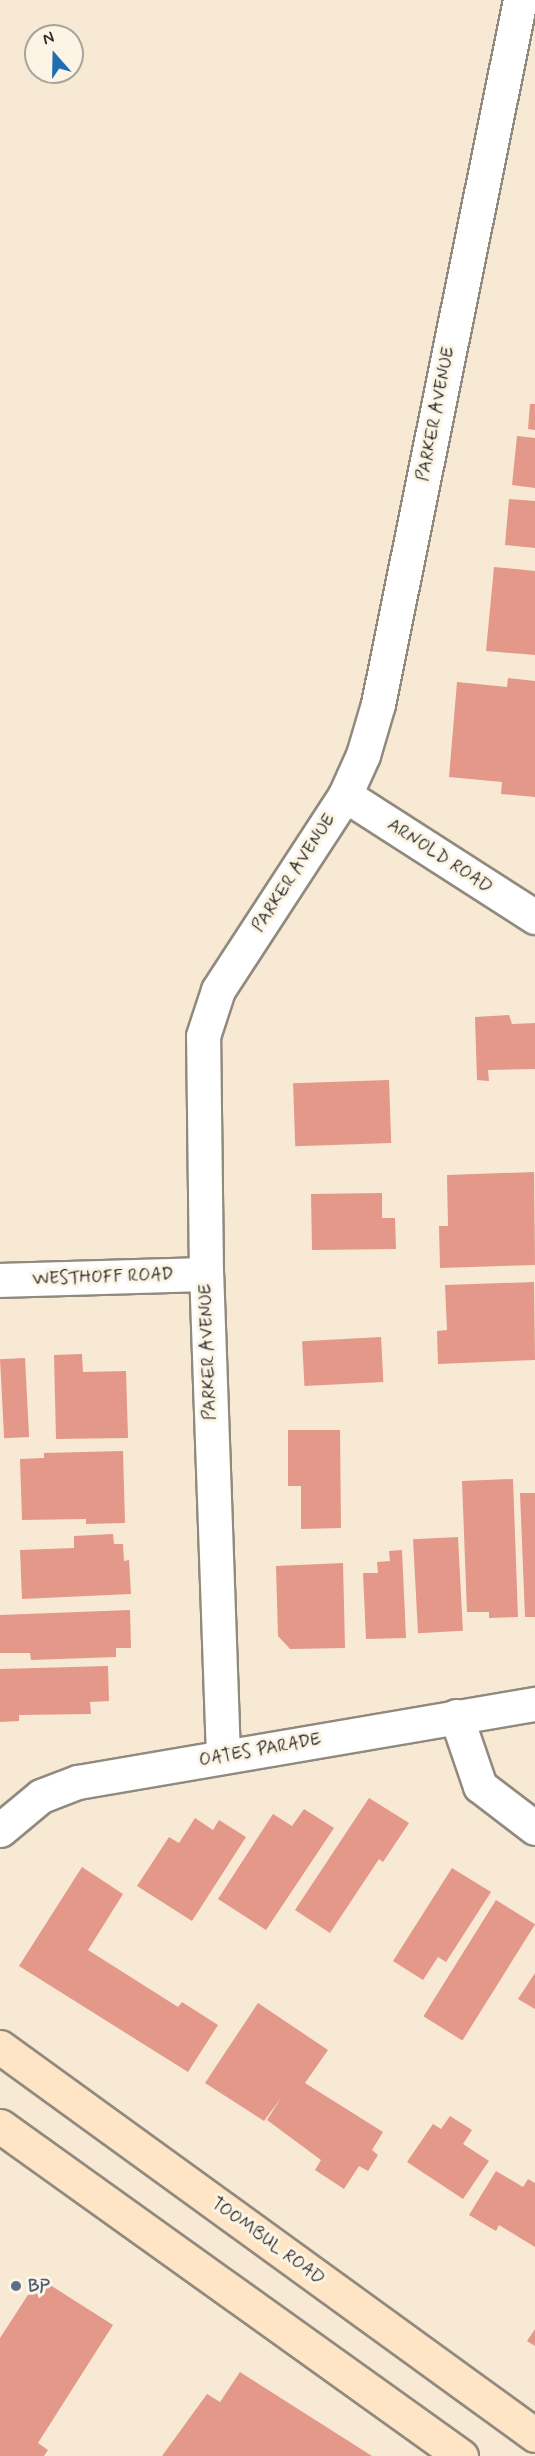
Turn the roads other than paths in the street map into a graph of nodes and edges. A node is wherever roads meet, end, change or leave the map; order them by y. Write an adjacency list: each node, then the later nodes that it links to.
1 (520, 0): 2 (street, PARKER AVENUE)
2 (345, 795): 3 (street, ARNOLD ROAD); 4 (street, PARKER AVENUE)
3 (535, 917)
4 (206, 1274): 5 (street, WESTHOFF ROAD); 8 (street, PARKER AVENUE)
5 (0, 1280)
6 (535, 1704): 7 (street, OATES PARADE)
7 (456, 1716): 8 (street, OATES PARADE); 9 (street)
8 (223, 1756): 10 (street, OATES PARADE)
9 (535, 1828)
10 (0, 1830)
11 (0, 2047): 13 (main road, TOOMBUL ROAD)
12 (0, 2126): 14 (main road)
13 (535, 2435)
14 (461, 2456)

